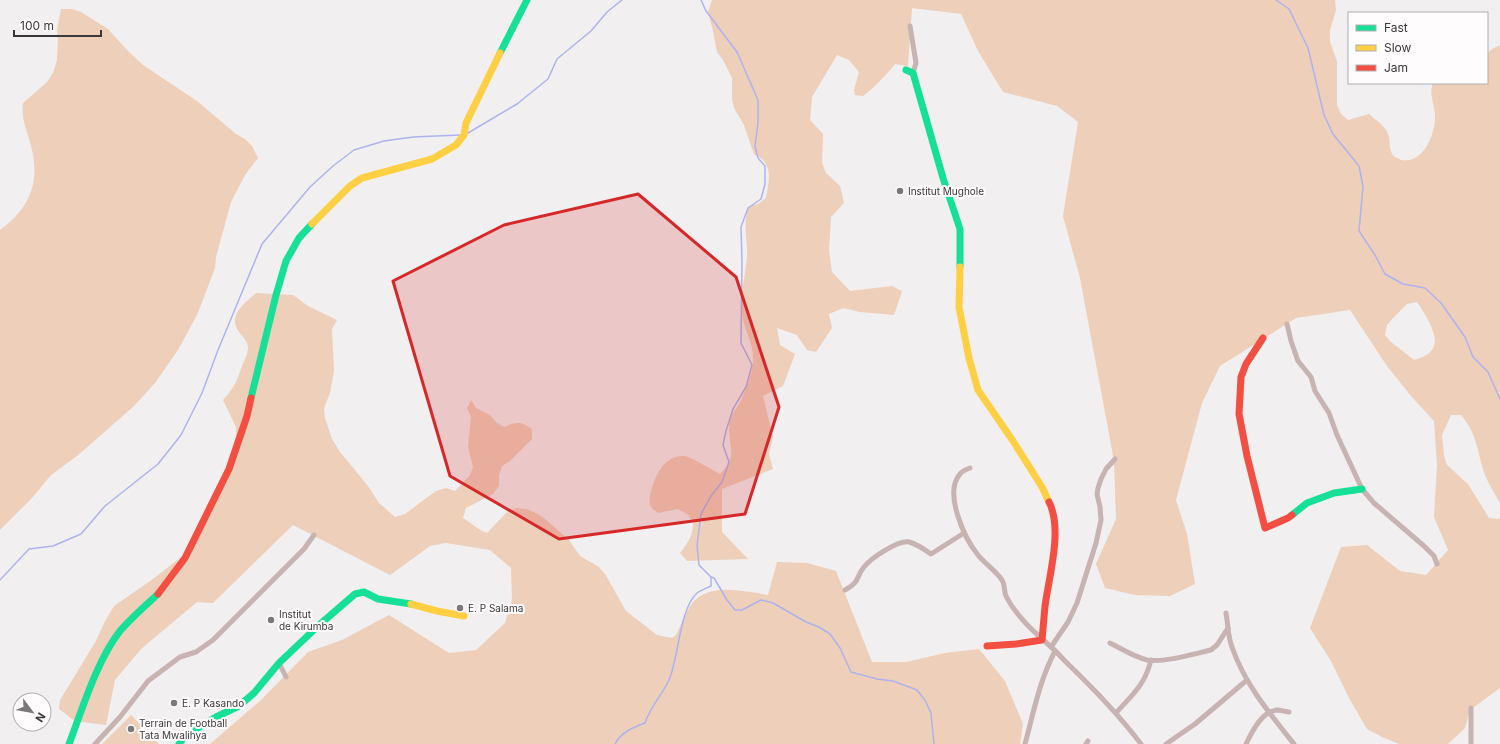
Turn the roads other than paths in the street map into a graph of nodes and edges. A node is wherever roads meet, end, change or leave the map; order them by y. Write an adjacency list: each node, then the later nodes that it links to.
1 (527, 0): 28 (street)
2 (910, 26): 3 (street)
3 (910, 72): 16 (street)
4 (1287, 324): 8 (street)
5 (1264, 338): 8 (street)
6 (1115, 459): 19 (street)
7 (970, 468): 9 (street)
8 (1362, 489): 11 (street)
9 (964, 533): 12 (street); 16 (street)
10 (314, 535): 29 (street)
11 (1437, 564)
12 (846, 590)
13 (1226, 613): 15 (street)
14 (464, 616): 21 (street)
15 (1228, 628): 20 (street); 23 (street)
16 (1042, 640): 18 (street); 19 (street)
17 (1110, 643): 20 (street)
18 (987, 646)
19 (1053, 649): 27 (street); 31 (street)
20 (1151, 660): 27 (street)
21 (279, 663): 22 (street); 30 (street)
22 (286, 677)
23 (1247, 680): 25 (street); 33 (street)
24 (1470, 708): 36 (street)
25 (1269, 712): 26 (street); 34 (street); 35 (street)
26 (1289, 712)
27 (1116, 714): 32 (street)
28 (70, 744)
29 (95, 744)
30 (179, 744)
31 (1025, 744)
32 (1141, 744)
33 (1166, 744)
34 (1246, 744)
35 (1294, 744)
36 (1471, 744)

